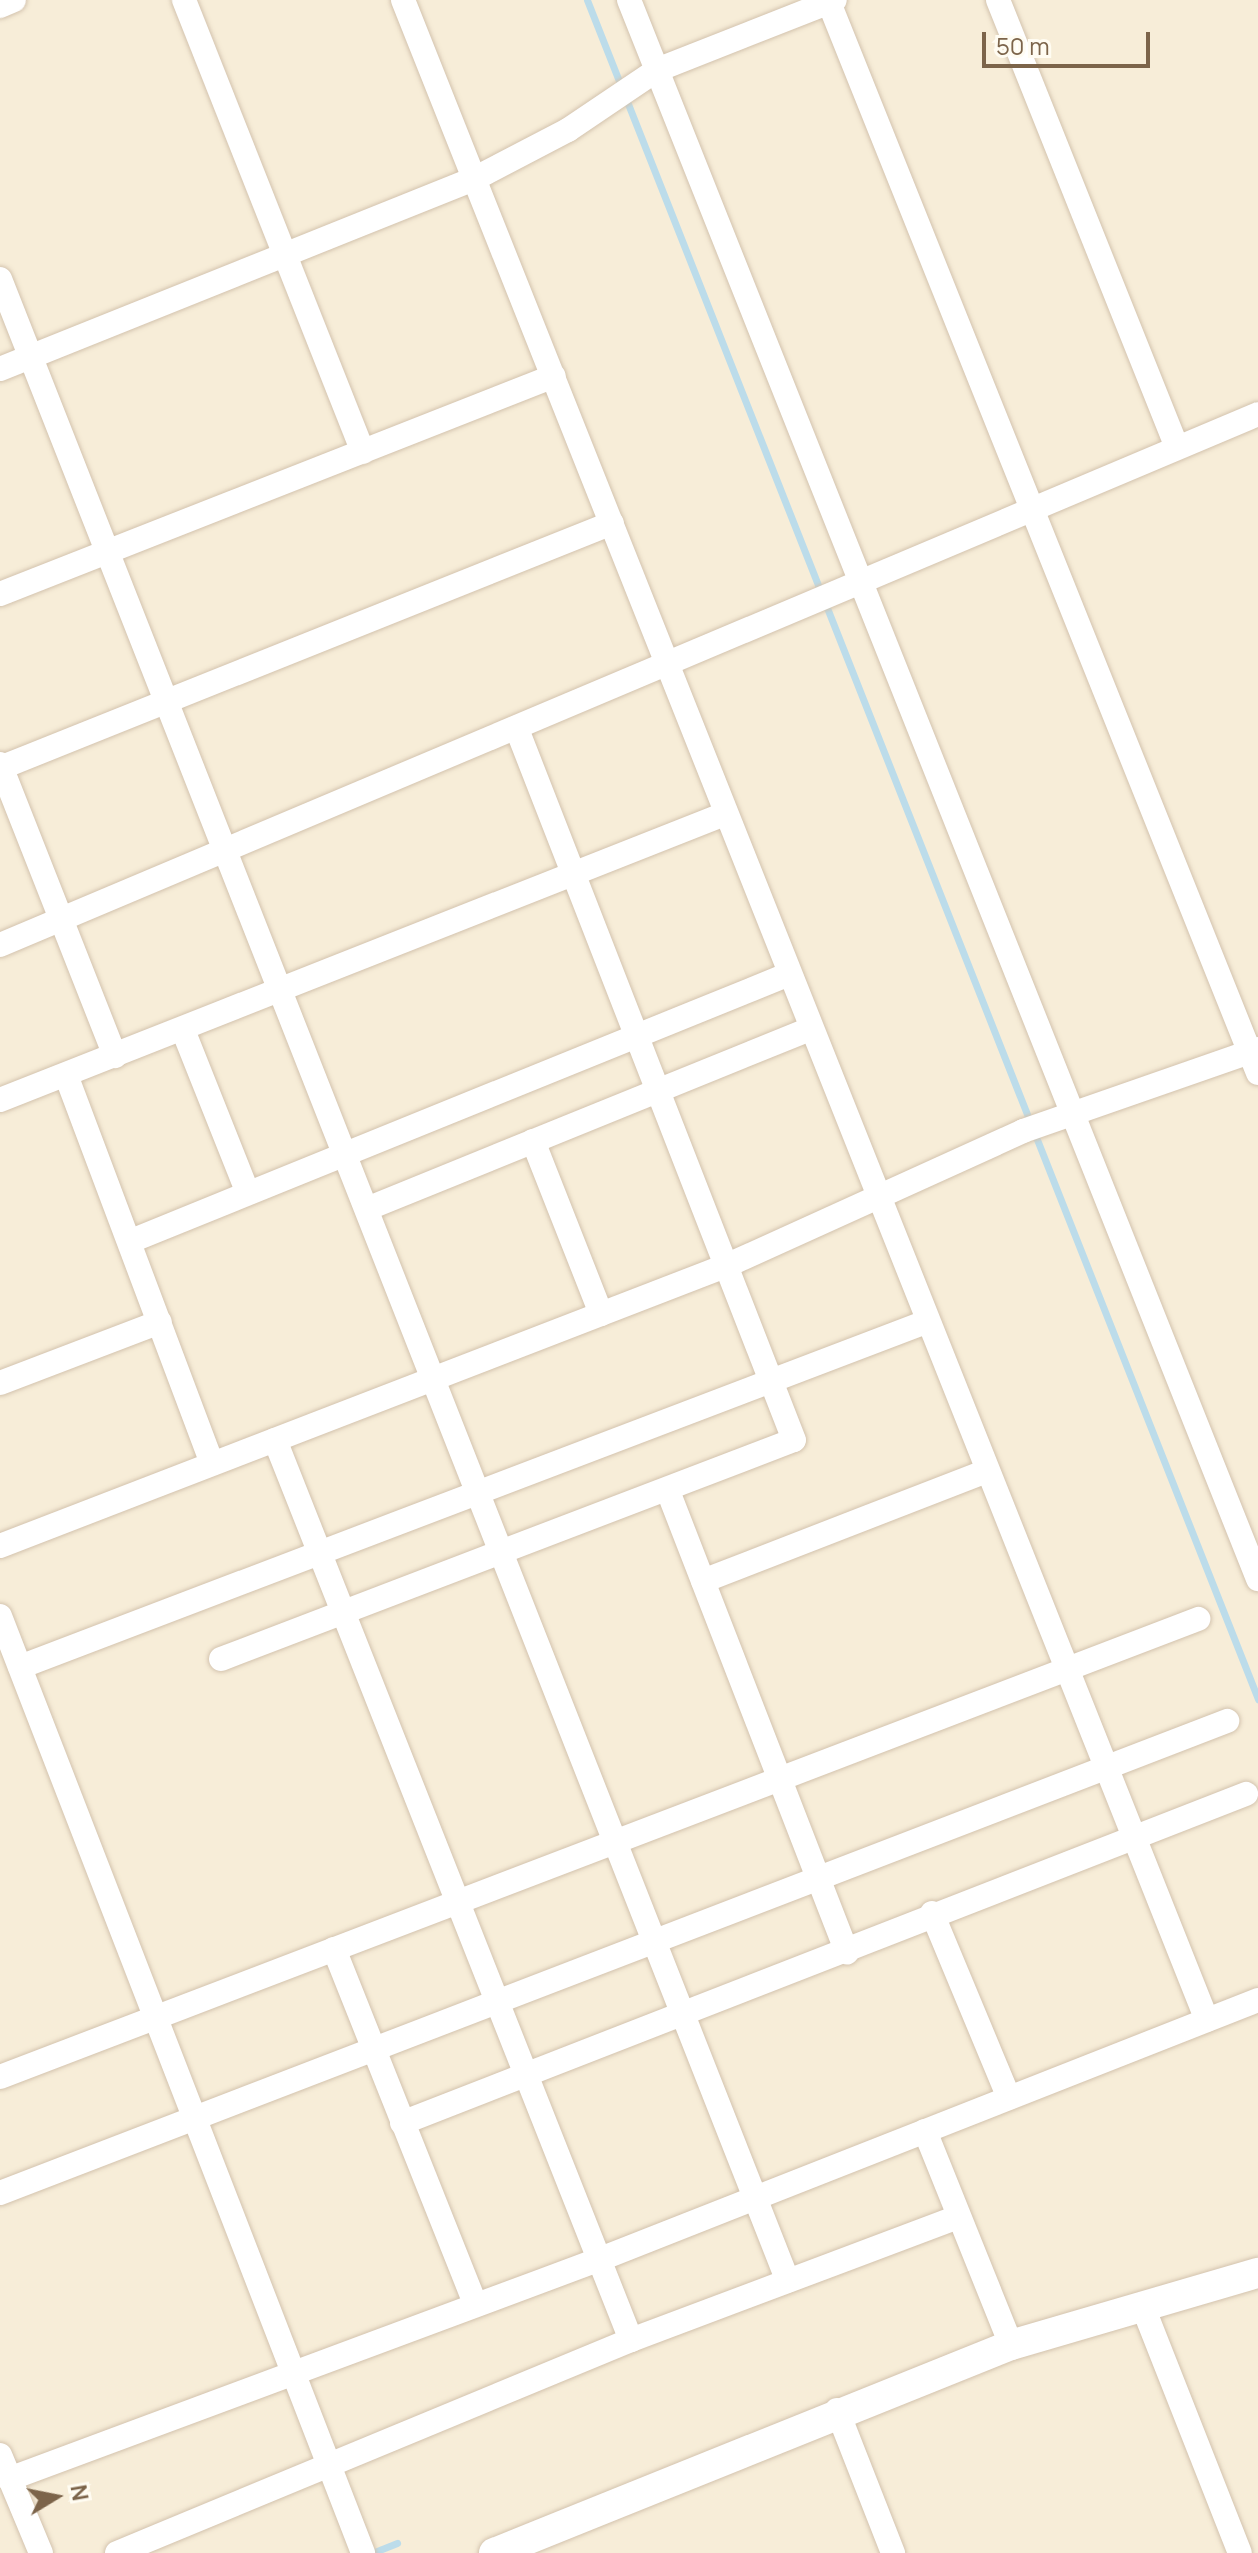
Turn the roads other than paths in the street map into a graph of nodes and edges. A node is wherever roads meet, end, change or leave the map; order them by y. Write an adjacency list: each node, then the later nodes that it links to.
1 (14, 0): 7 (street)
2 (184, 0): 10 (street)
3 (403, 0): 9 (street)
4 (629, 0): 8 (street)
5 (998, 0): 16 (street)
6 (830, 1): 8 (street); 18 (street)
7 (0, 6)
8 (657, 70): 9 (street); 21 (street)
9 (476, 178): 10 (street); 14 (street)
10 (286, 254): 12 (street); 17 (street)
11 (0, 279): 12 (street)
12 (29, 357): 13 (street); 20 (street)
13 (0, 369)
14 (554, 376): 17 (street); 19 (street)
15 (1258, 414): 16 (street)
16 (1177, 448): 18 (street)
17 (363, 452): 20 (street)
18 (1033, 510): 21 (street); 38 (street)
19 (612, 523): 23 (street); 24 (street)
20 (105, 553): 22 (street); 24 (street)
21 (861, 582): 23 (street); 42 (street)
22 (0, 594)
23 (666, 666): 25 (street); 27 (street)
24 (167, 702): 26 (street); 28 (street)
25 (517, 729): 28 (street); 29 (street)
26 (1, 767): 30 (street)
27 (722, 815): 29 (street); 32 (street)
28 (229, 850): 30 (street); 33 (street)
29 (574, 873): 33 (street); 36 (street)
30 (63, 920): 31 (street); 37 (street)
31 (0, 945)
32 (787, 975): 35 (street); 36 (street)
33 (283, 991): 34 (street); 44 (street)
34 (183, 1030): 37 (street); 45 (street)
35 (807, 1030): 40 (street); 46 (street)
36 (638, 1036): 40 (street); 44 (street)
37 (115, 1056): 39 (street)
38 (1256, 1058): 42 (street)
39 (66, 1075): 41 (street); 48 (street)
40 (660, 1090): 43 (street); 49 (street)
41 (0, 1100)
42 (1076, 1115): 46 (street); 64 (street)
43 (533, 1141): 47 (street); 50 (street)
44 (347, 1153): 45 (street); 47 (street)
45 (248, 1193): 48 (street)
46 (877, 1200): 49 (street); 52 (street)
47 (369, 1208): 53 (street)
48 (131, 1241): 51 (street)
49 (728, 1265): 50 (street); 54 (street)
50 (601, 1314): 53 (street)
51 (160, 1322): 55 (street); 57 (street)
52 (926, 1322): 54 (street); 58 (street)
53 (434, 1378): 56 (street); 60 (street)
54 (774, 1381): 59 (street); 60 (street)
55 (0, 1383)
56 (275, 1440): 57 (street); 63 (street)
57 (212, 1464): 61 (street)
58 (986, 1471): 65 (street); 71 (street)
59 (668, 1491): 62 (street); 65 (street)
60 (479, 1493): 62 (street); 63 (street)
61 (0, 1546)
62 (503, 1553): 66 (street); 77 (street)
63 (319, 1554): 66 (street); 70 (street)
64 (1258, 1579)
65 (703, 1581): 74 (street)
66 (343, 1614): 69 (street); 79 (street)
67 (0, 1616): 70 (street)
68 (1198, 1619): 71 (street)
69 (221, 1659)
70 (20, 1667): 87 (street)
71 (1066, 1670): 73 (street); 74 (street)
72 (1227, 1721): 73 (street)
73 (1105, 1767): 76 (street); 78 (street)
74 (781, 1779): 77 (street); 78 (street)
75 (1246, 1794): 76 (street)
76 (1131, 1837): 80 (street); 88 (street)
77 (615, 1842): 79 (street); 81 (street)
78 (819, 1877): 81 (street); 83 (street)
79 (457, 1902): 82 (street); 85 (street)
80 (932, 1913): 83 (street); 92 (street)
81 (654, 1941): 85 (street); 86 (street)
82 (334, 1949): 87 (street); 89 (street)
83 (847, 1952): 86 (street)
84 (1258, 2000): 88 (street)
85 (497, 2001): 89 (street); 90 (street)
86 (682, 2014): 90 (street); 97 (street)
87 (155, 2017): 91 (street); 93 (street)
88 (1207, 2020): 92 (street)
89 (373, 2049): 93 (street); 94 (street)
90 (525, 2075): 94 (street); 99 (street)
91 (0, 2077)
92 (1009, 2098): 95 (street)
93 (194, 2118): 96 (street); 106 (street)
94 (402, 2123): 102 (street)
95 (925, 2131): 97 (street); 98 (street)
96 (0, 2193)
97 (754, 2199): 99 (street); 101 (street)
98 (959, 2217): 101 (street); 105 (street)
99 (598, 2260): 102 (street); 104 (street)
100 (1258, 2273): 103 (street)
101 (788, 2281): 104 (street)
102 (475, 2303): 106 (street)
103 (1143, 2307): 105 (street); 116 (street)
104 (631, 2340): 109 (street)
105 (1011, 2345): 107 (street)
106 (291, 2369): 109 (street); 110 (street)
107 (837, 2410): 114 (street); 115 (street)
108 (0, 2455): 110 (street)
109 (329, 2465): 112 (street); 113 (street)
110 (9, 2479): 111 (street)
111 (41, 2553)
112 (117, 2553)
113 (363, 2553)
114 (494, 2553)
115 (893, 2553)
116 (1240, 2553)

